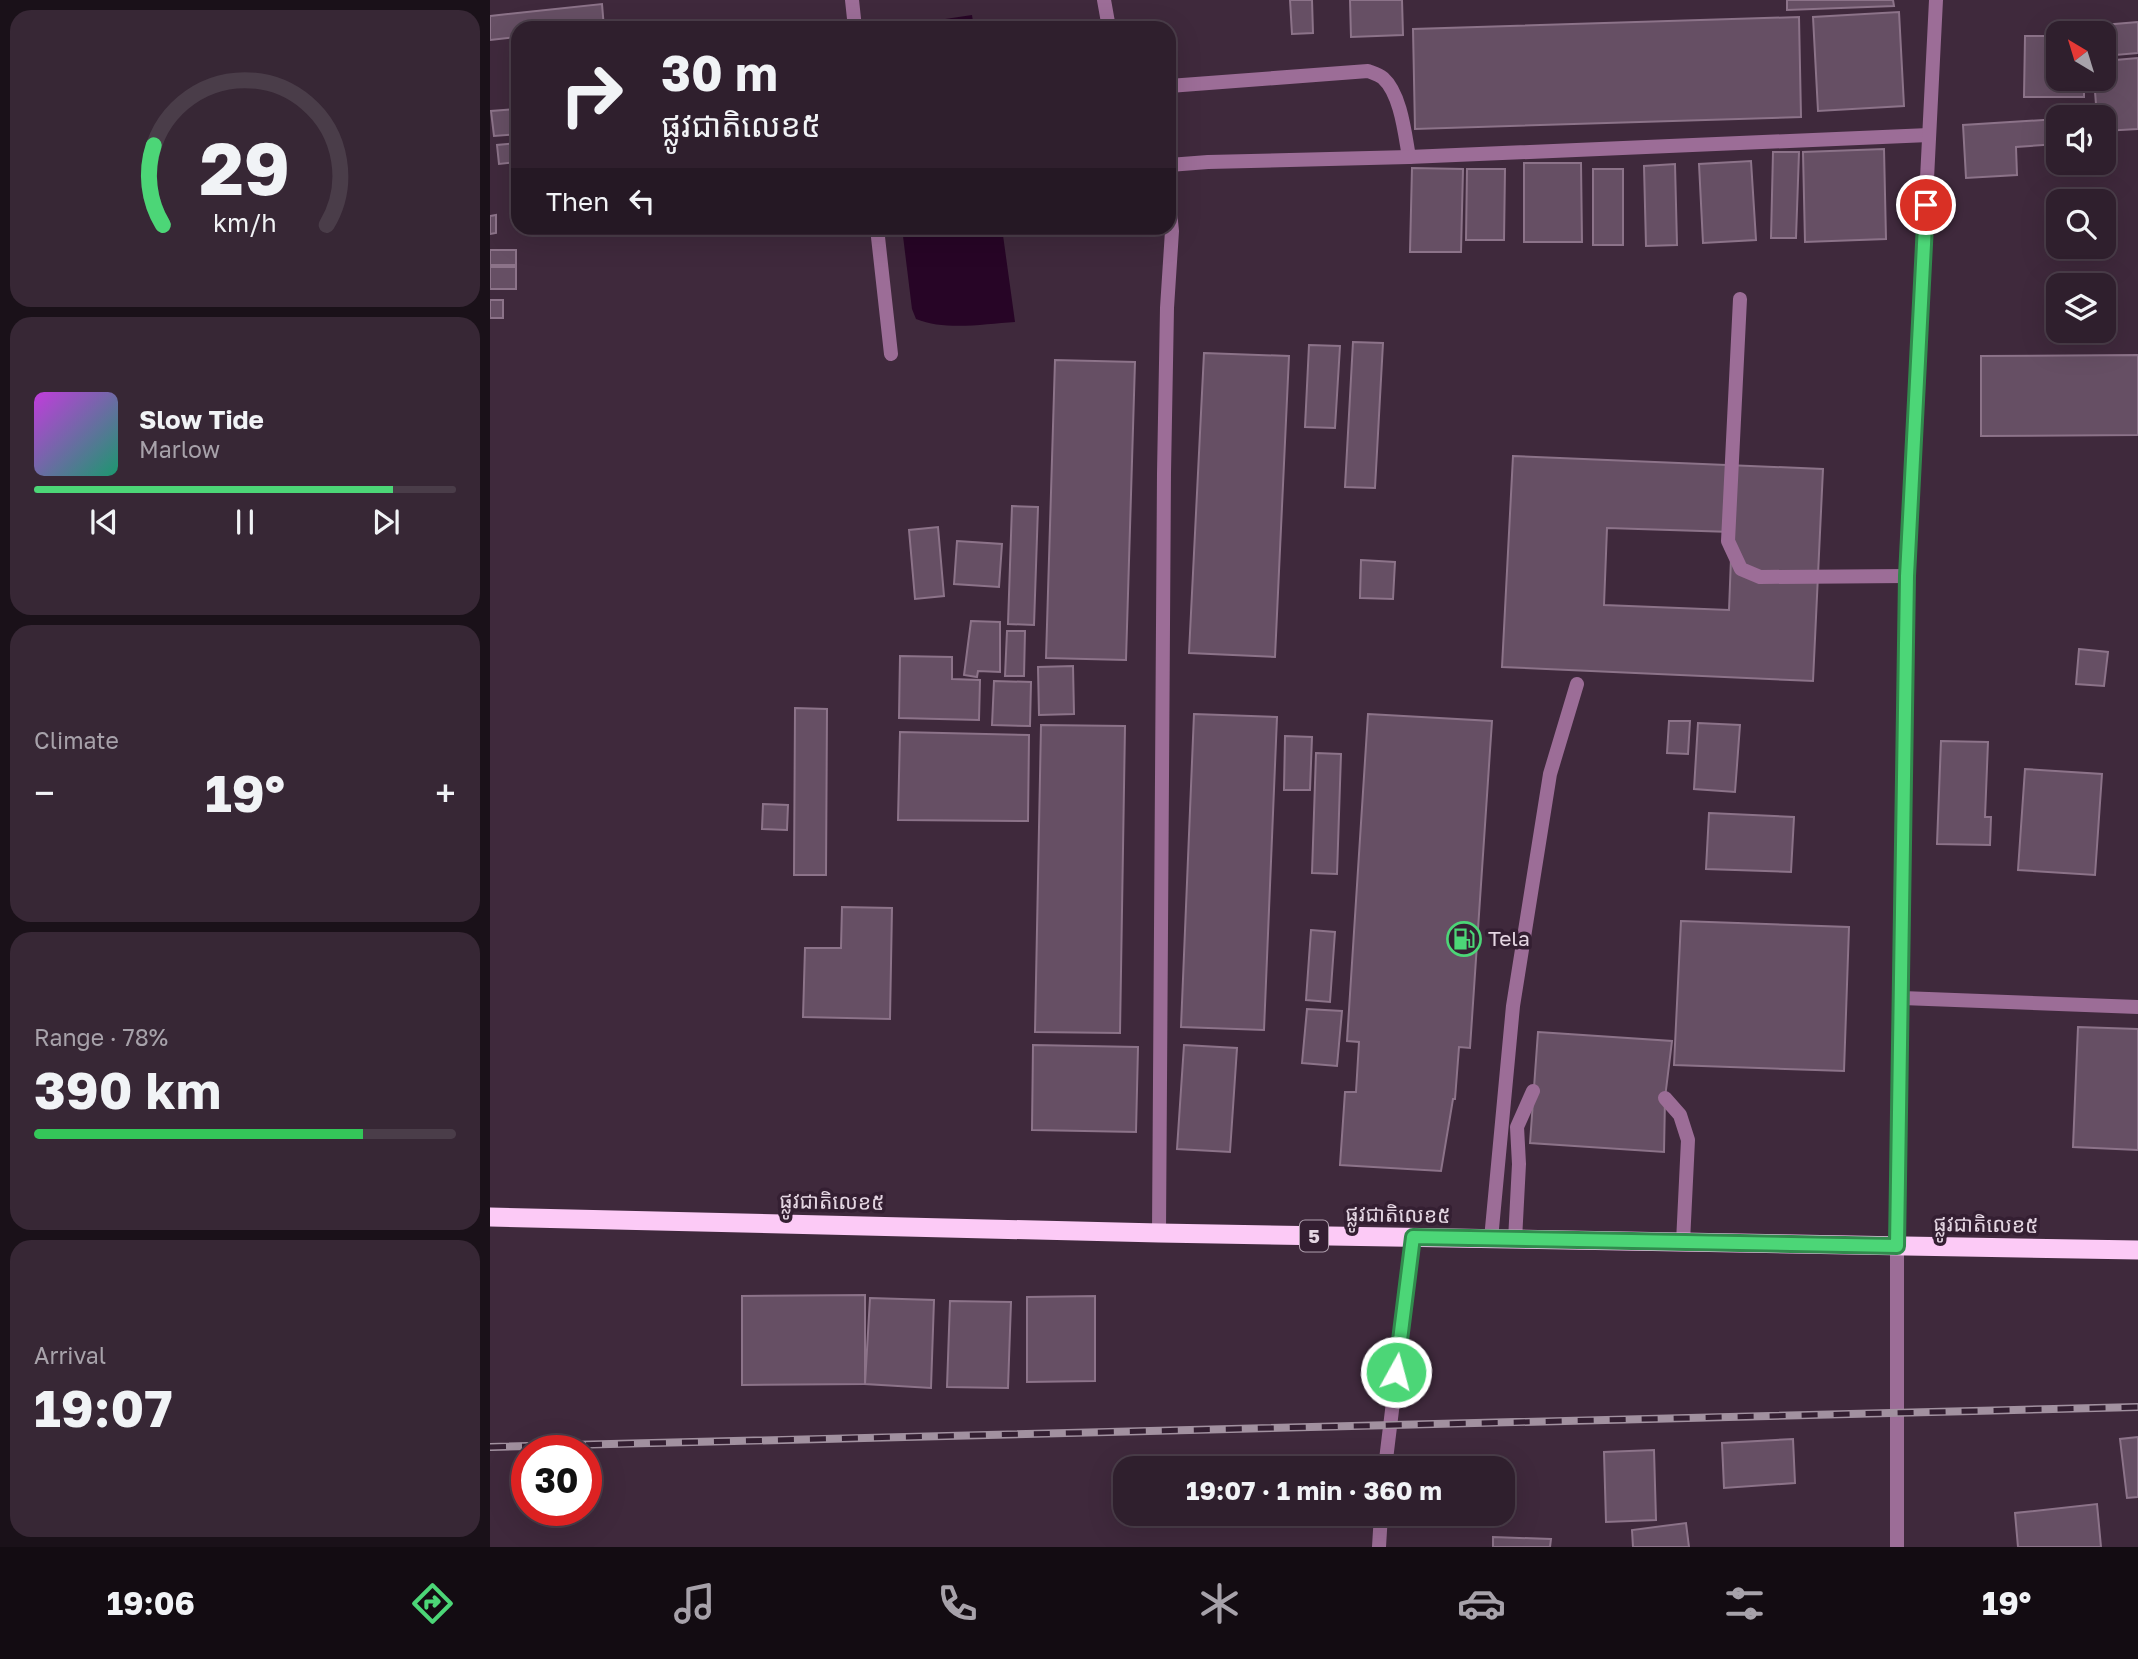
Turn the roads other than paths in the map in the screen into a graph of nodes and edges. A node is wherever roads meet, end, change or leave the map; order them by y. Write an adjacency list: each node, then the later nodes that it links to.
1 (852, 0): 4 (street)
2 (1104, 0): 5 (street)
3 (1936, 0): 7 (street)
4 (854, 21)
5 (1108, 21)
6 (1176, 85): 8 (street)
7 (1929, 135): 8 (street); 14 (street)
8 (1409, 157): 9 (street)
9 (1176, 164)
10 (878, 235): 13 (street)
11 (1172, 235): 21 (street)
12 (1740, 299): 14 (street)
13 (891, 354)
14 (1907, 576): 16 (street)
15 (1577, 684): 23 (street)
16 (1902, 998): 17 (street); 26 (street)
17 (2138, 1007)
18 (1533, 1091): 24 (street)
19 (1665, 1098): 25 (street)
20 (490, 1217): 21 (highway, ផ្លូវជាតិលេខ៥ / 5)
21 (1159, 1233): 22 (highway, ផ្លូវជាតិលេខ៥ / 5)
22 (1413, 1237): 23 (highway, ផ្លូវជាតិលេខ៥ / 5); 28 (street)
23 (1491, 1239): 24 (highway, ផ្លូវជាតិលេខ៥ / 5)
24 (1515, 1240): 25 (highway, ផ្លូវជាតិលេខ៥ / 5)
25 (1683, 1242): 26 (highway, ផ្លូវជាតិលេខ៥ / 5)
26 (1897, 1246): 27 (highway, ផ្លូវជាតិលេខ៥ / 5); 31 (street)
27 (2138, 1250)
28 (1386, 1456)
29 (1380, 1526): 30 (street)
30 (1379, 1547)
31 (1897, 1547)

